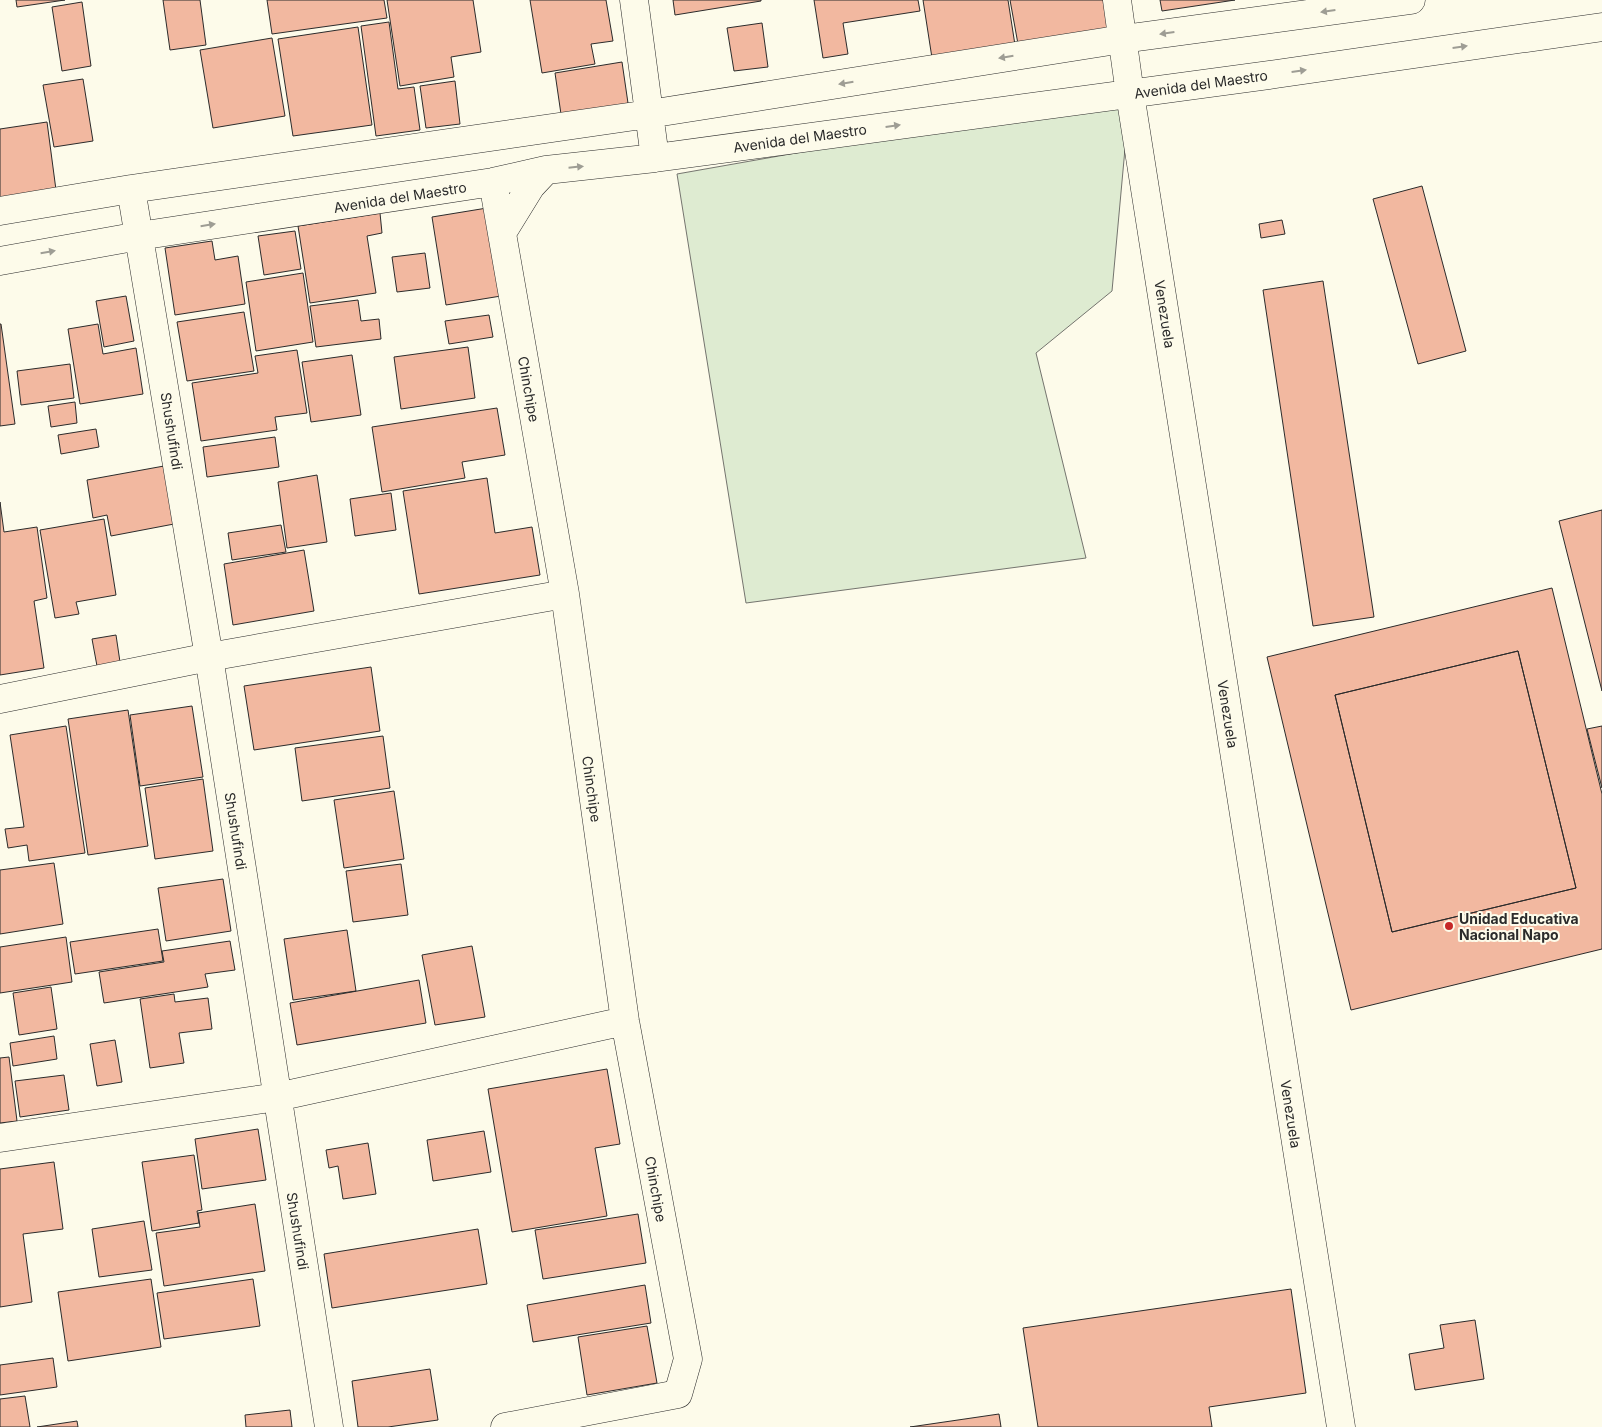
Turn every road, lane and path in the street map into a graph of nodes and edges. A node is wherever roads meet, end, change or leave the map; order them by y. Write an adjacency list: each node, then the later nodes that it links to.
1 (634, 0): 7 (street)
2 (1117, 0): 5 (street, Venezuela)
3 (1411, 0): 5 (street, one-way to 5)
4 (1602, 27): 6 (street, Avenida del Maestro, one-way to 4)
5 (1123, 39): 6 (street, Venezuela); 7 (street, one-way to 7)
6 (1130, 94): 8 (street, Avenida del Maestro, one-way to 6); 24 (street, Venezuela)
7 (649, 114): 8 (street); 11 (street)
8 (655, 158): 9 (street, Avenida del Maestro, one-way to 8)
9 (546, 170): 10 (street, Avenida del Maestro); 13 (street)
10 (493, 182): 13 (street, Chinchipe); 14 (street, Avenida del Maestro, one-way to 10)
11 (131, 189): 12 (street); 14 (street, Shushufindi)
12 (0, 211)
13 (502, 233): 16 (street, Chinchipe)
14 (139, 236): 15 (street, Avenida del Maestro, one-way to 14); 17 (street, Shushufindi)
15 (0, 261)
16 (565, 594): 17 (street); 19 (street, Chinchipe)
17 (209, 657): 18 (street); 20 (street, Shushufindi)
18 (0, 699)
19 (625, 1021): 20 (street); 23 (street, Chinchipe)
20 (277, 1097): 21 (street); 22 (street, Shushufindi)
21 (0, 1138)
22 (329, 1427)
23 (505, 1427)
24 (1341, 1427)

